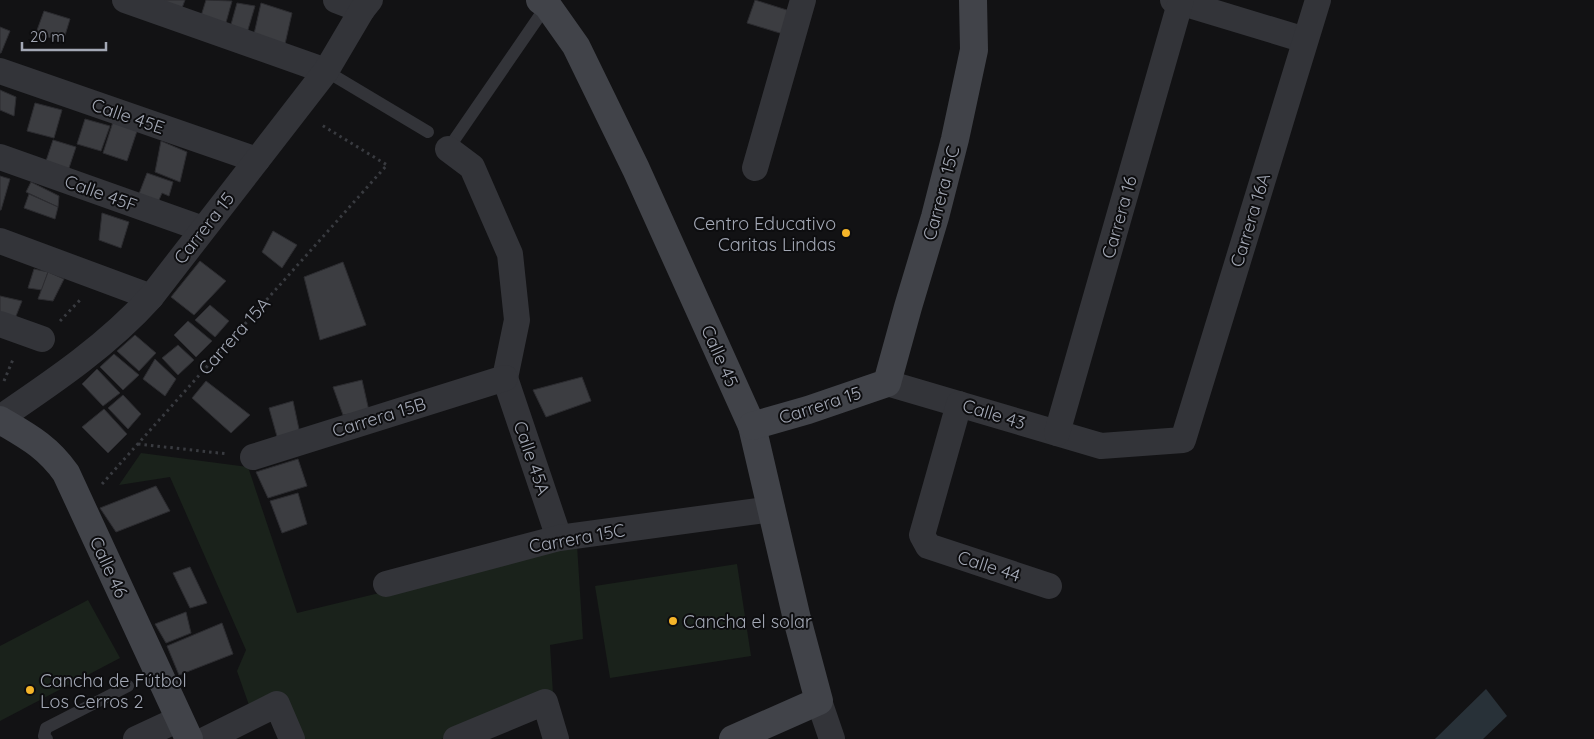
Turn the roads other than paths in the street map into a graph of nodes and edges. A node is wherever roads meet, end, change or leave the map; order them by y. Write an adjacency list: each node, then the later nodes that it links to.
1 (125, 0): 11 (street)
2 (336, 0): 8 (street)
3 (802, 0): 16 (street)
4 (973, 0): 23 (street, Carrera 15C)
5 (1318, 0): 9 (street, Carrera 16A)
6 (1178, 1): 9 (street); 27 (street, Carrera 16)
7 (543, 3): 13 (lane); 26 (street, Calle 45)
8 (366, 5): 11 (street, Carrera 15)
9 (1306, 40): 28 (street, Carrera 16A)
10 (0, 71): 15 (street, Calle 45E)
11 (326, 71): 12 (lane); 15 (street, Carrera 15)
12 (428, 132)
13 (448, 149): 22 (street)
14 (0, 157): 17 (street, Calle 45F)
15 (256, 160): 17 (street, Carrera 15)
16 (755, 168)
17 (203, 229): 19 (street, Carrera 15)
18 (0, 241): 19 (street)
19 (151, 297): 25 (street, Carrera 15)
20 (0, 324): 21 (street)
21 (34, 336)
22 (505, 378): 29 (street, Carrera 15B); 31 (street, Calle 45A)
23 (888, 382): 24 (street, Calle 43); 26 (street, Carrera 15)
24 (959, 404): 27 (street, Calle 43); 33 (street, Calle 44)
25 (0, 419): 36 (street, Calle 46)
26 (752, 426): 30 (street, Calle 45)
27 (1057, 433): 28 (street, Calle 43)
28 (1101, 446)
29 (253, 457)
30 (772, 509): 31 (street, Carrera 15C); 35 (street, Calle 45)
31 (559, 538): 32 (street, Carrera 15C)
32 (386, 584)
33 (1049, 586)
34 (128, 686): 37 (lane)
35 (819, 701): 43 (street); 44 (street, Calle 45)
36 (184, 729): 38 (street)
37 (46, 739)
38 (136, 739)
39 (207, 739): 40 (street)
40 (292, 739)
41 (456, 739): 42 (street)
42 (556, 739)
43 (733, 739)
44 (832, 739)

